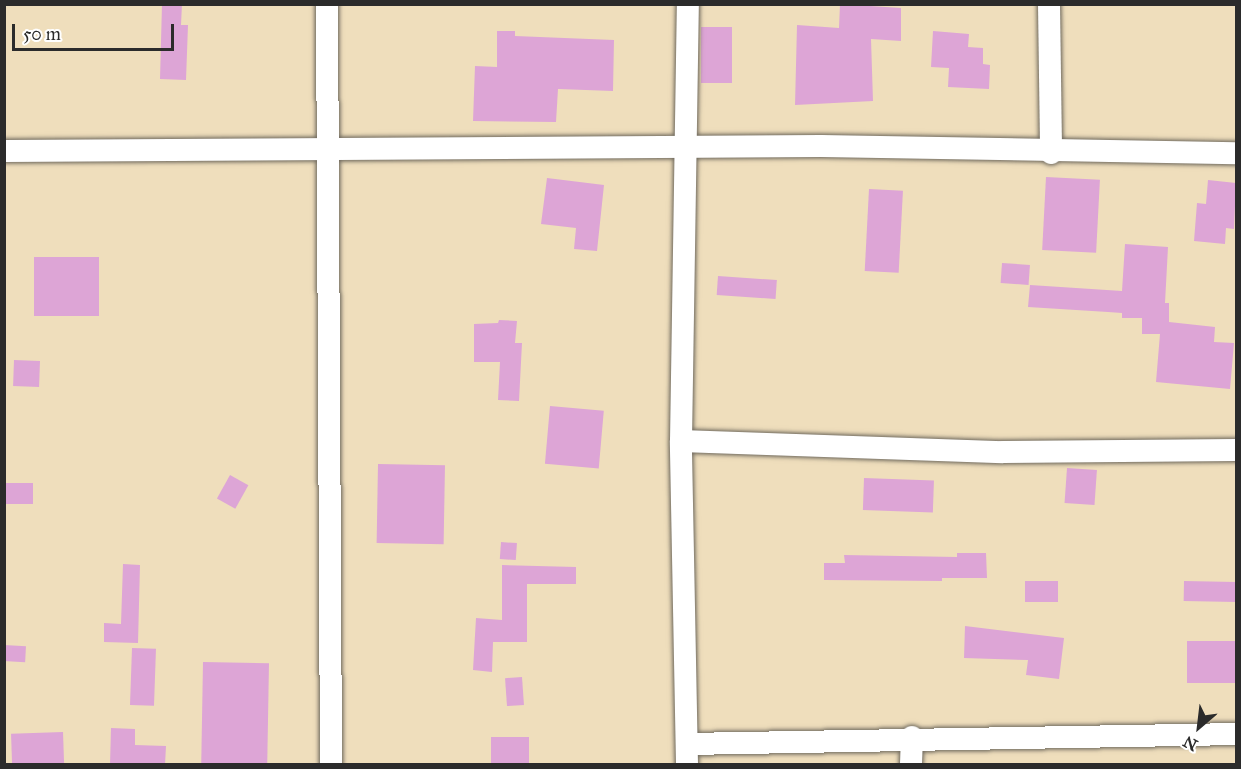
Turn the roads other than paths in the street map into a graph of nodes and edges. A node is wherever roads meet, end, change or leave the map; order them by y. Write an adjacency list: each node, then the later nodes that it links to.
1 (327, 4): 6 (street)
2 (688, 4): 4 (street)
3 (1049, 4): 7 (street)
4 (687, 146): 6 (street); 7 (street); 9 (street)
5 (4, 151): 6 (street)
6 (327, 151): 14 (street)
7 (1051, 153): 8 (street)
8 (1236, 153)
9 (681, 441): 10 (street); 13 (street)
10 (1236, 450)
11 (1236, 734): 12 (street)
12 (912, 737): 13 (street); 15 (street)
13 (687, 754)
14 (331, 765)
15 (911, 765)

